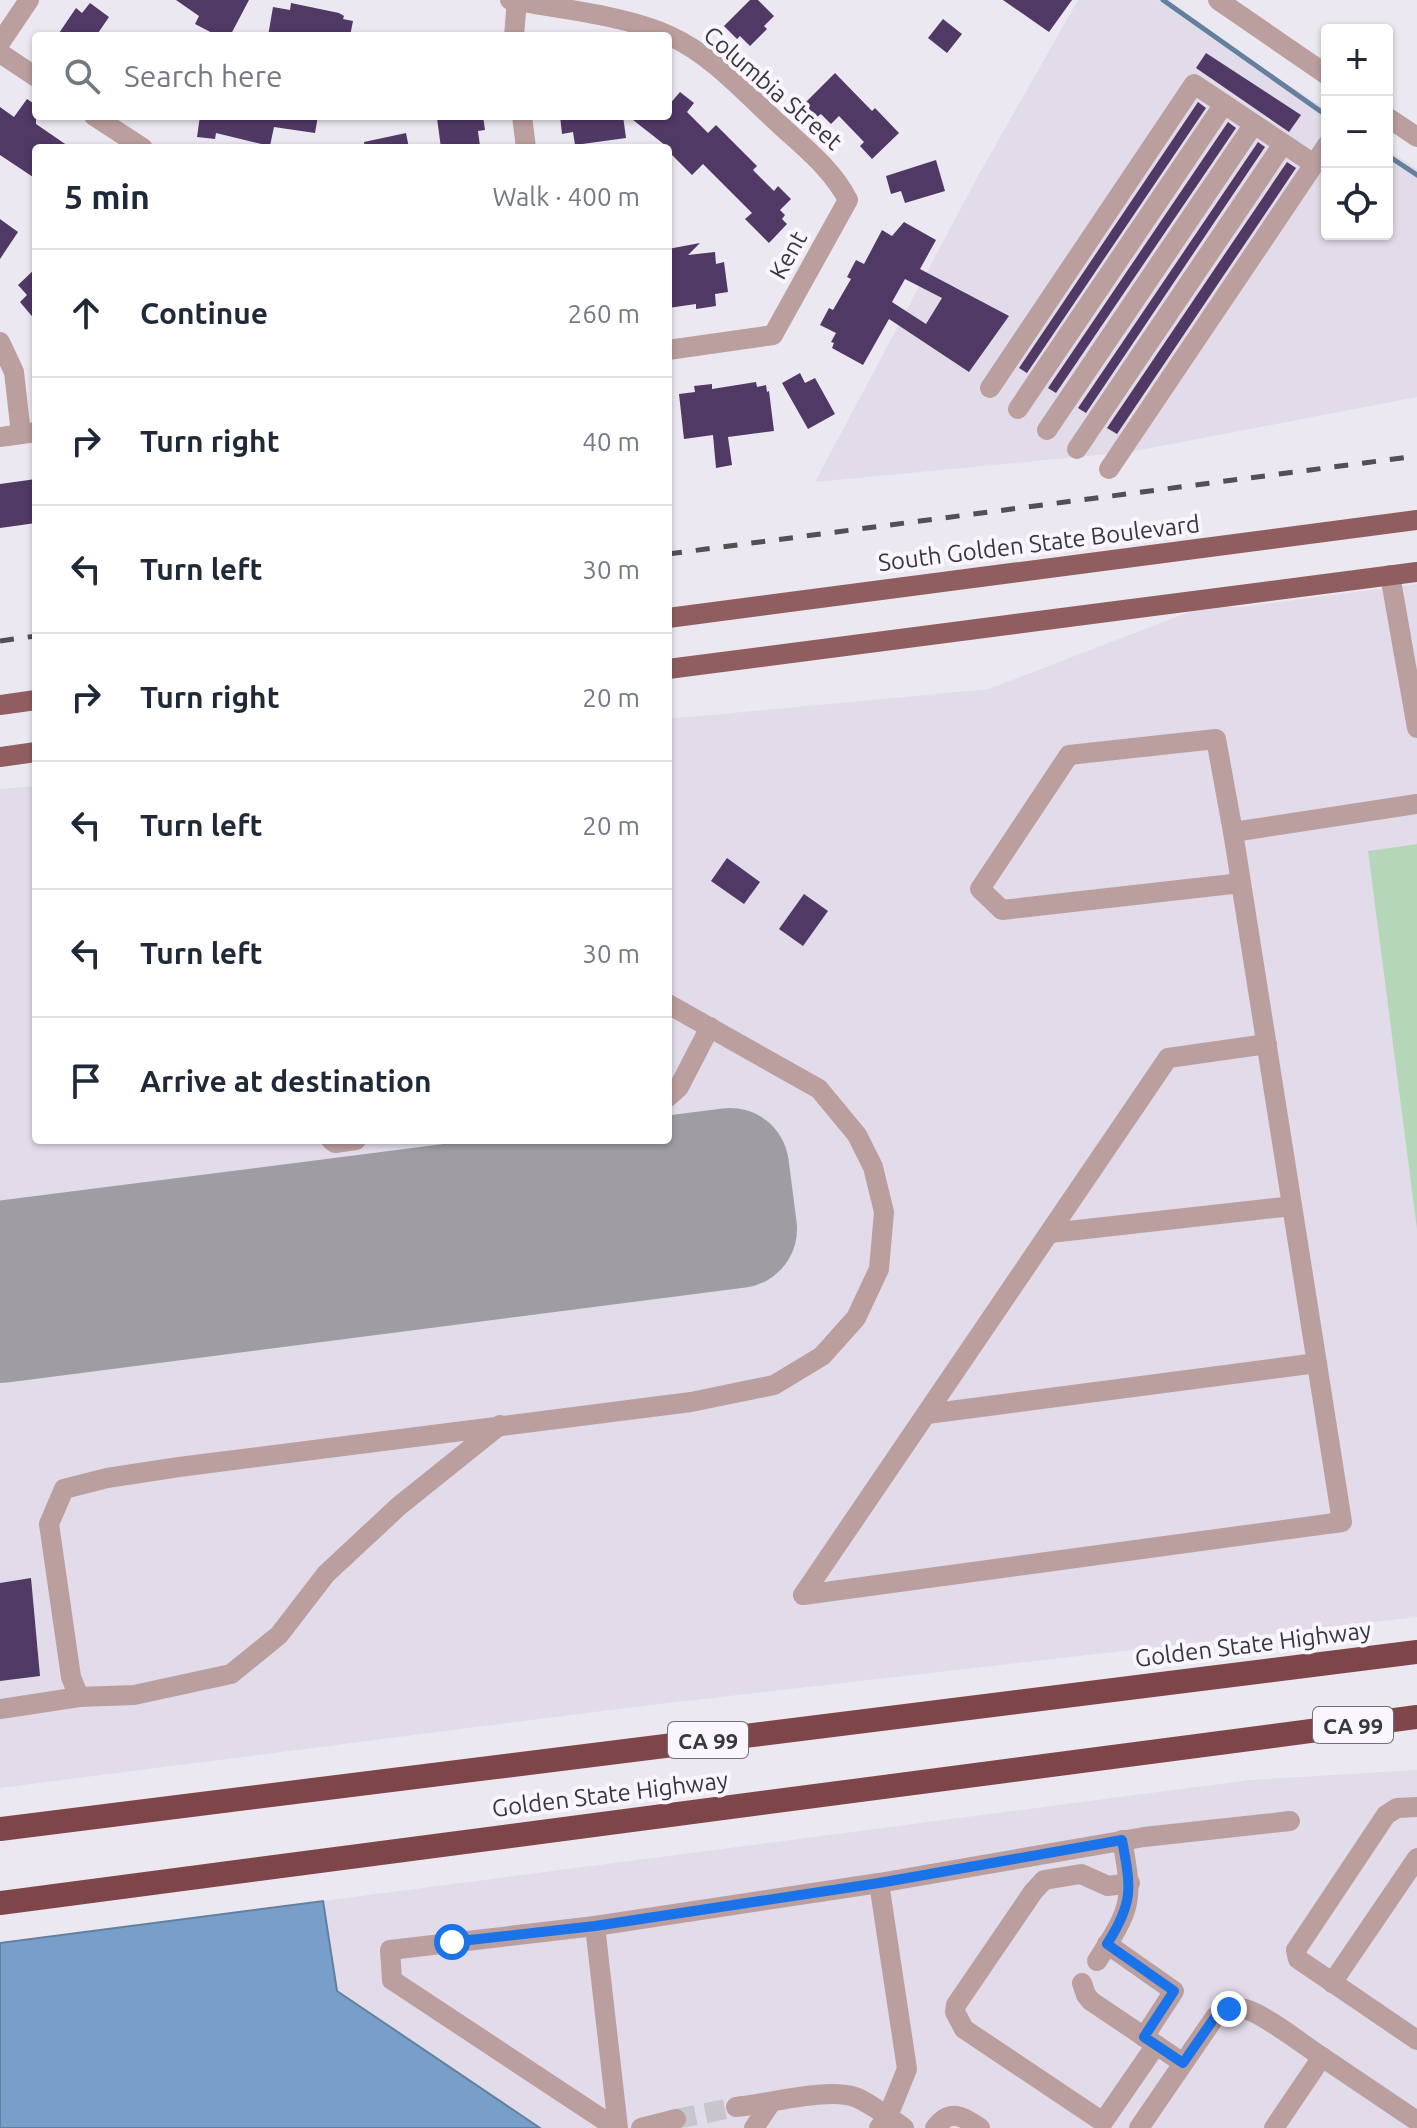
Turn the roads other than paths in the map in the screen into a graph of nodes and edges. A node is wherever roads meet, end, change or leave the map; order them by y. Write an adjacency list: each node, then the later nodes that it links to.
1 (29, 0): 7 (street)
2 (514, 0): 4 (street); 5 (street, Columbia Street)
3 (1218, 0): 9 (street)
4 (514, 32)
5 (660, 32)
6 (672, 37): 22 (street, Columbia Street)
7 (0, 43)
8 (0, 53): 10 (street)
9 (1321, 71)
10 (32, 74)
11 (1224, 104): 15 (street); 25 (street); 26 (street)
12 (100, 120): 17 (street)
13 (522, 120): 18 (street)
14 (1393, 121): 16 (street)
15 (1254, 124): 19 (street); 27 (street)
16 (1417, 137)
17 (137, 144)
18 (526, 144)
19 (1283, 144): 21 (street); 30 (street)
20 (1321, 154): 21 (street)
21 (1314, 164): 31 (street)
22 (848, 200): 24 (street, Kent)
23 (0, 342): 28 (street)
24 (672, 349)
25 (990, 388)
26 (1018, 409)
27 (1047, 430)
28 (29, 433): 29 (street)
29 (0, 437)
30 (1077, 449)
31 (1109, 469)
32 (1417, 520): 35 (main road, South Golden State Boulevard)
33 (1417, 572): 34 (main road)
34 (1390, 575): 36 (main road); 39 (street)
35 (672, 617)
36 (672, 668)
37 (32, 701): 38 (main road)
38 (0, 705)
39 (1417, 728)
40 (32, 753): 41 (main road)
41 (0, 757)
42 (1417, 804): 43 (street)
43 (1233, 832): 44 (street); 44 (street)
44 (1241, 883): 47 (street)
45 (672, 1006): 46 (street)
46 (710, 1027): 48 (street); 53 (street)
47 (1267, 1044): 49 (street); 50 (street)
48 (672, 1093)
49 (1292, 1206): 50 (street); 51 (street)
50 (1050, 1233): 52 (street)
51 (1317, 1363): 52 (street); 52 (street)
52 (927, 1414)
53 (500, 1425): 55 (street); 55 (street)
54 (1417, 1652): 62 (highway, Golden State Highway / CA 99)
55 (79, 1697): 56 (street)
56 (0, 1709)
57 (1417, 1717): 59 (highway, Golden State Highway / CA 99)
58 (1417, 1728): 59 (highway)
59 (1288, 1733): 67 (highway, Golden State Highway / CA 99)
60 (1417, 1807): 70 (street)
61 (1290, 1821): 63 (street)
62 (0, 1829)
63 (1122, 1840): 65 (street); 66 (street)
64 (1417, 1858): 70 (street)
65 (879, 1883): 68 (street); 79 (street)
66 (1130, 1883): 72 (street); 72 (street)
67 (0, 1903)
68 (595, 1926): 80 (street); 80 (street)
69 (1082, 1983): 72 (street)
70 (1332, 1983): 71 (street)
71 (1417, 2040)
72 (1150, 2041): 74 (street)
73 (1322, 2057): 74 (street); 78 (street); 86 (street)
74 (1183, 2063): 85 (street)
75 (770, 2104): 76 (street); 79 (street); 82 (street)
76 (736, 2107)
77 (676, 2119): 81 (street)
78 (1417, 2121)
79 (890, 2124)
80 (617, 2128)
81 (641, 2128)
82 (754, 2128)
83 (935, 2128): 84 (street)
84 (980, 2128)
85 (1139, 2128)
86 (1274, 2128)

